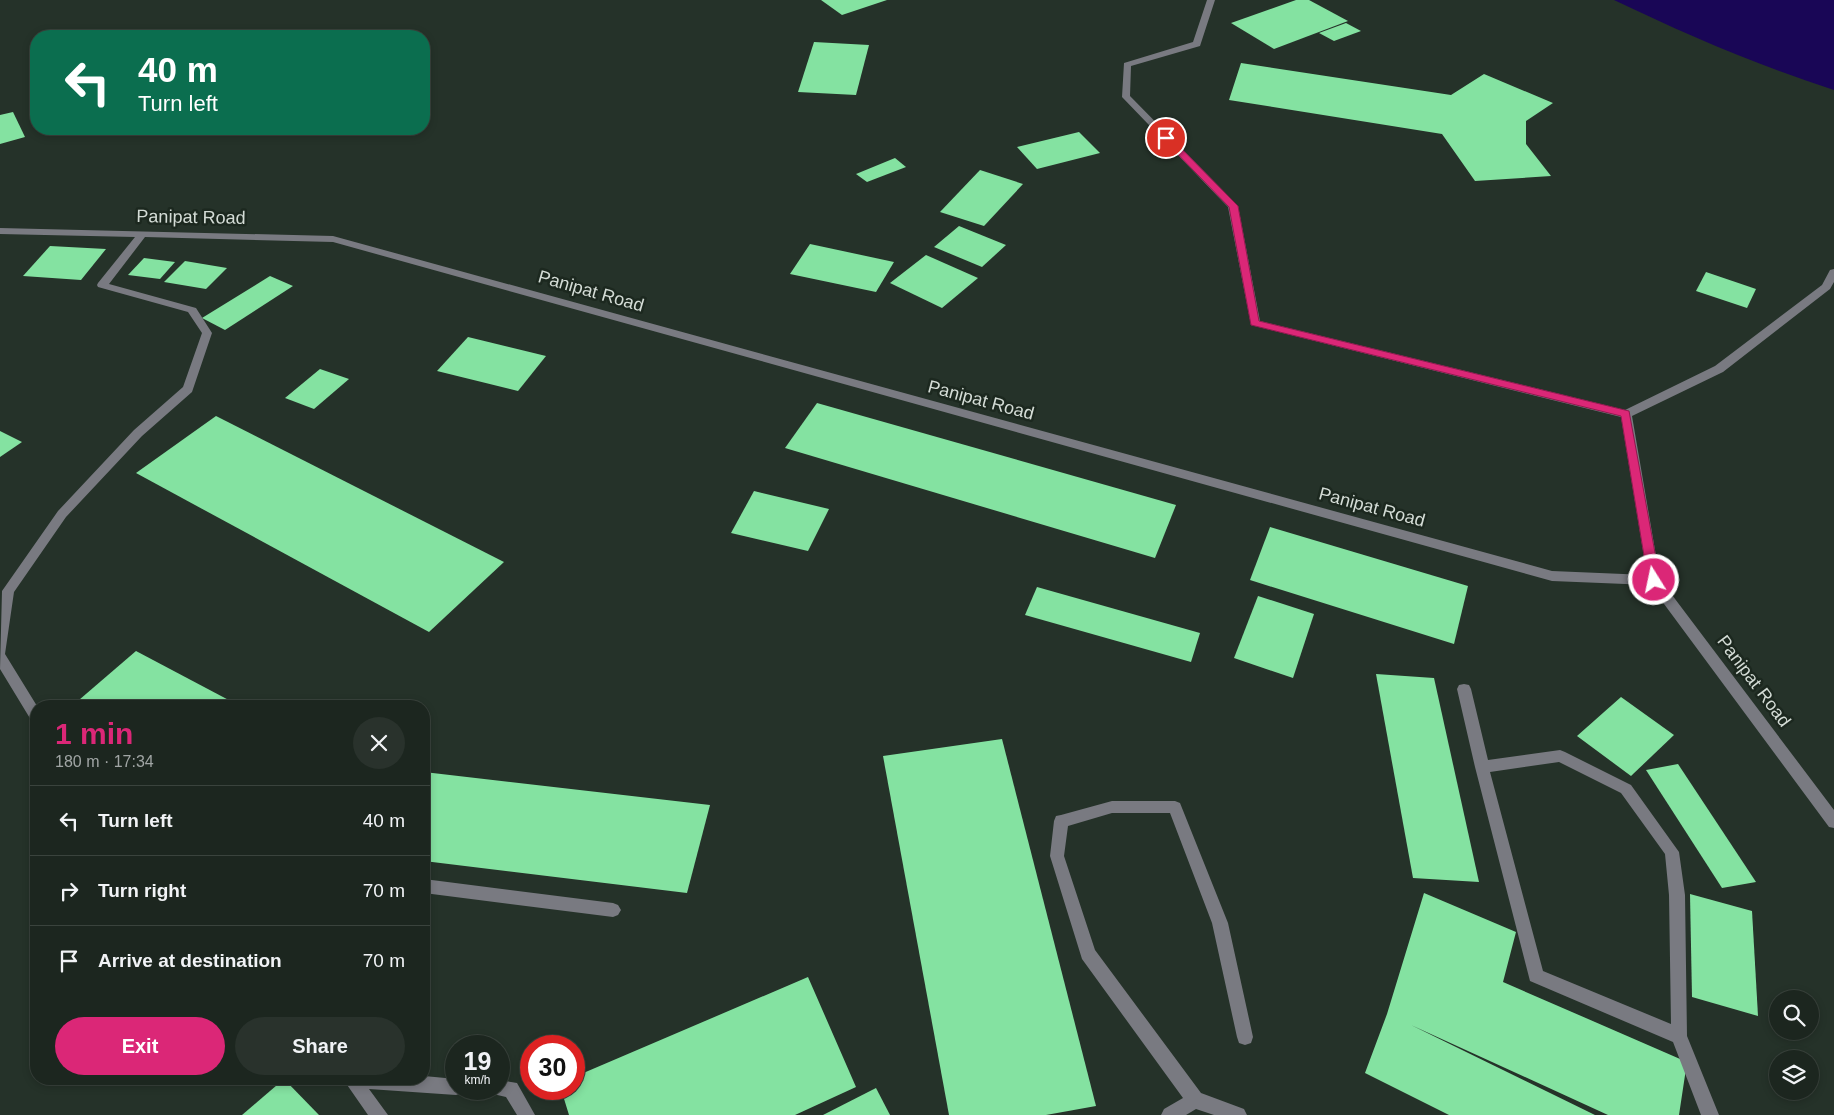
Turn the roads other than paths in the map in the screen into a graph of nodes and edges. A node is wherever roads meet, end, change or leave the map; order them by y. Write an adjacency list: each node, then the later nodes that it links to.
1 (1211, 0): 5 (street)
2 (0, 231): 3 (street, Panipat Road)
3 (142, 235): 6 (street, Panipat Road); 7 (street)
4 (1834, 272): 5 (street)
5 (1626, 414): 6 (street)
6 (1654, 580): 12 (street, Panipat Road)
7 (0, 652)
8 (0, 657): 10 (street)
9 (1464, 689): 11 (street)
10 (30, 706)
11 (1482, 767): 15 (street); 15 (street)
12 (1834, 822)
13 (430, 887): 14 (street)
14 (613, 910)
15 (1679, 1036): 26 (street)
16 (1245, 1037): 21 (street)
17 (356, 1085): 22 (street)
18 (421, 1085): 19 (street)
19 (445, 1087)
20 (510, 1089): 23 (street)
21 (1195, 1100): 24 (street); 25 (street)
22 (379, 1115)
23 (526, 1115)
24 (1170, 1115)
25 (1238, 1115)
26 (1710, 1115)

